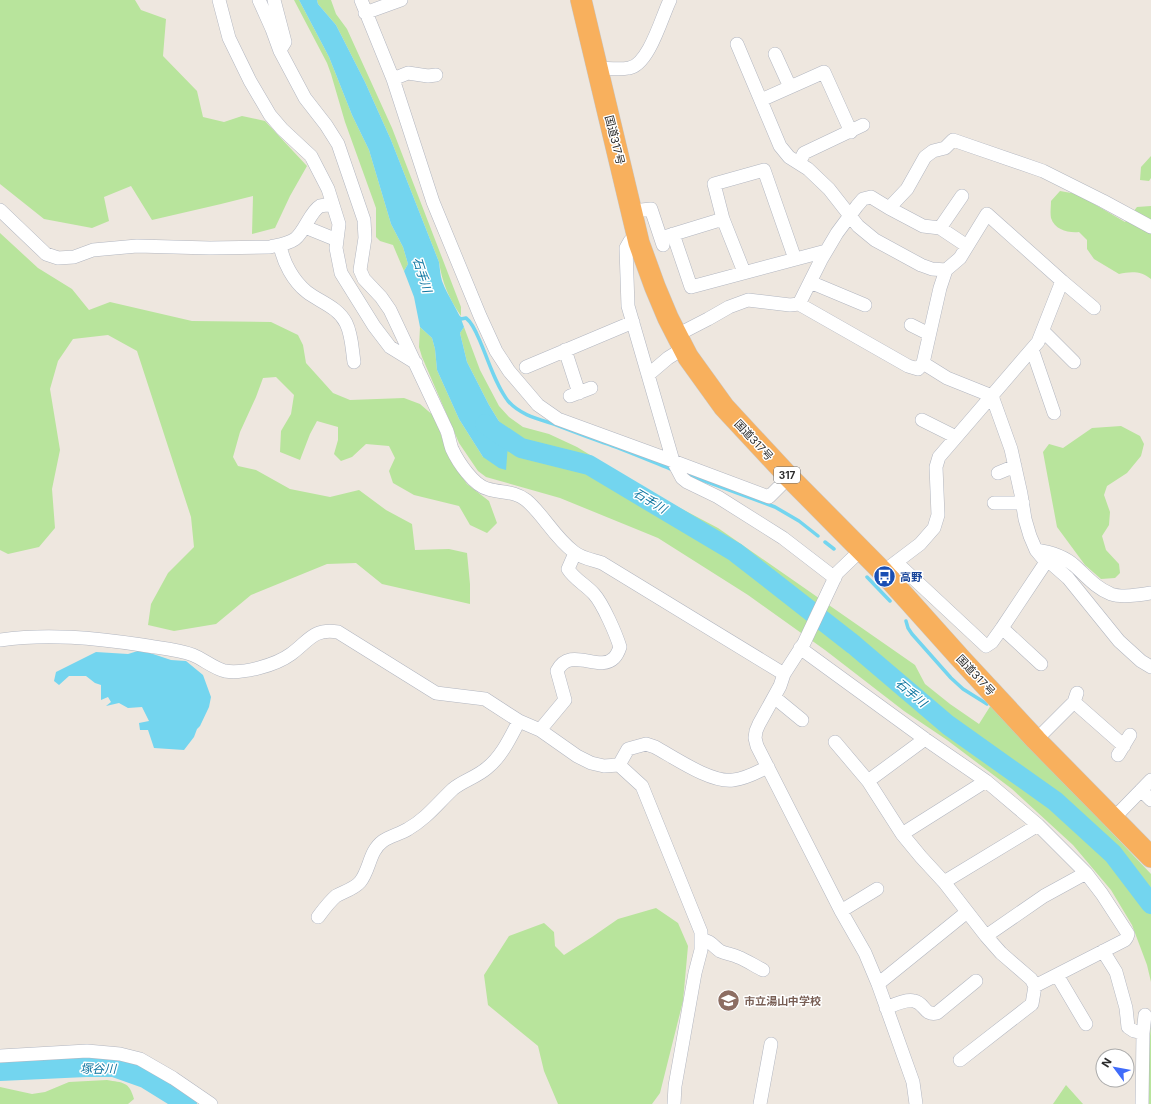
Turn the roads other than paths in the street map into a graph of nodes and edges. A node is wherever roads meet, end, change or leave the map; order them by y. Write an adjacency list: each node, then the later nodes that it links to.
1 (219, 0): 21 (street)
2 (258, 0): 10 (street)
3 (274, 0): 10 (street)
4 (361, 0): 8 (street)
5 (401, 0): 8 (street)
6 (580, 0): 12 (highway, 国道317号 / 317)
7 (670, 0): 12 (street)
8 (365, 13): 14 (street)
9 (737, 44): 16 (street)
10 (280, 51): 53 (street)
11 (775, 54): 15 (street)
12 (597, 68): 24 (highway, 国道317号 / 317)
13 (436, 75): 14 (street)
14 (393, 79): 62 (street)
15 (790, 87): 16 (street); 18 (street)
16 (761, 100): 19 (street)
17 (863, 125): 18 (street)
18 (851, 132): 19 (street)
19 (799, 163): 25 (street)
20 (962, 196): 29 (street)
21 (333, 205): 27 (street); 32 (street)
22 (889, 208): 25 (street); 28 (street); 29 (street)
23 (0, 210): 33 (street)
24 (632, 211): 30 (street); 31 (highway, 国道317号 / 317)
25 (849, 216): 35 (street); 37 (street)
26 (723, 219): 30 (street); 36 (street); 38 (street)
27 (305, 227): 32 (street); 33 (street)
28 (1151, 227)
29 (940, 228): 34 (street)
30 (673, 234): 38 (street)
31 (638, 237): 44 (street); 48 (highway, 国道317号 / 317)
32 (337, 240): 53 (street)
33 (280, 245): 51 (street)
34 (967, 246): 37 (street); 39 (street)
35 (826, 251): 36 (street); 40 (street)
36 (795, 259): 38 (street)
37 (946, 270): 47 (street)
38 (744, 272)
39 (1062, 281): 43 (street); 46 (street)
40 (810, 282): 41 (street); 42 (street)
41 (799, 304): 48 (street); 54 (street)
42 (865, 305)
43 (1094, 308)
44 (633, 322): 50 (street); 56 (street)
45 (911, 325): 47 (street)
46 (1043, 331): 49 (street); 52 (street)
47 (929, 334): 54 (street)
48 (680, 342): 56 (street); 65 (highway, 国道317号 / 317)
49 (1032, 349): 58 (street); 59 (street)
50 (566, 350): 55 (street); 57 (street)
51 (354, 362)
52 (1074, 362)
53 (416, 363): 70 (street)
54 (922, 363): 58 (street)
55 (526, 367)
56 (648, 375): 62 (street)
57 (580, 393)
58 (992, 396): 61 (street); 63 (street)
59 (1054, 413)
60 (922, 420): 61 (street)
61 (956, 437): 72 (street)
62 (673, 461): 65 (street); 73 (street)
63 (1015, 466): 64 (street); 67 (street)
64 (998, 473)
65 (789, 477): 68 (highway, 国道317号 / 317)
66 (994, 503): 67 (street)
67 (1022, 503): 69 (street)
68 (861, 550): 72 (highway, 国道317号 / 317); 73 (street)
69 (1036, 550): 71 (street); 74 (street)
70 (575, 553): 80 (street); 84 (street)
71 (1046, 562): 75 (street); 79 (street)
72 (889, 567): 75 (street); 86 (highway, 国道317号 / 317)
73 (834, 578): 77 (street)
74 (1151, 594)
75 (1002, 628): 78 (street)
76 (0, 640): 83 (street)
77 (802, 646): 80 (street); 85 (street)
78 (1041, 664)
79 (1151, 667)
80 (784, 674): 81 (street)
81 (774, 697): 82 (street); 90 (street)
82 (802, 720)
83 (519, 721): 84 (street); 105 (street)
84 (540, 730): 89 (street)
85 (925, 739): 92 (street); 93 (street)
86 (1036, 740): 88 (street); 96 (highway, 国道317号 / 317)
87 (835, 742): 92 (street)
88 (1124, 745)
89 (619, 765): 90 (street); 107 (street)
90 (768, 767): 103 (street)
91 (1151, 780): 94 (street)
92 (868, 781): 98 (street)
93 (986, 781): 97 (street); 98 (street)
94 (1141, 790): 95 (street); 96 (street)
95 (1151, 800)
96 (1113, 819): 99 (highway, 国道317号 / 317)
97 (1038, 825): 100 (street); 101 (street)
98 (902, 834): 101 (street)
99 (1151, 858)
100 (1086, 873): 106 (street); 108 (street)
101 (944, 882): 104 (street)
102 (877, 889): 103 (street)
103 (841, 911): 112 (street)
104 (967, 912): 106 (street); 112 (street)
105 (318, 917)
106 (986, 936): 113 (street)
107 (702, 940): 109 (street); 122 (street)
108 (1104, 951): 110 (street); 117 (street)
109 (763, 970)
110 (1057, 975): 113 (street); 116 (street)
111 (976, 981): 114 (street)
112 (878, 984): 114 (street)
113 (1035, 986): 120 (street)
114 (886, 1008): 124 (street)
115 (1145, 1014): 117 (street)
116 (1086, 1024)
117 (1143, 1033): 125 (street)
118 (771, 1044): 123 (street)
119 (0, 1056): 121 (street)
120 (960, 1060)
121 (211, 1104)
122 (674, 1104)
123 (760, 1104)
124 (916, 1104)
125 (1142, 1104)

